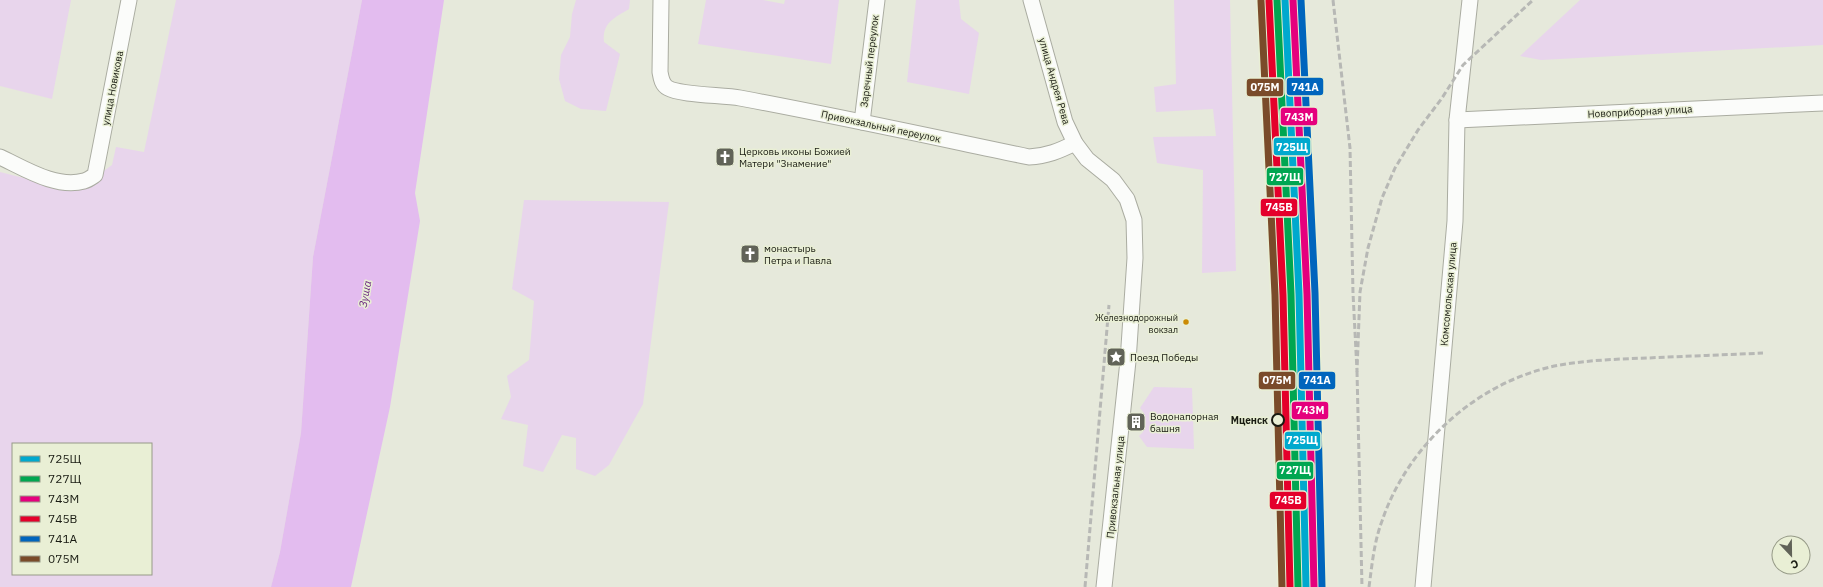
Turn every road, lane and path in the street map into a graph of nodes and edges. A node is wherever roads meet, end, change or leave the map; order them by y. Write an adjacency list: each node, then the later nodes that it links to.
1 (128, 0): 10 (street, улица Новикова)
2 (661, 0): 8 (street, Привокзальный переулок)
3 (877, 0): 8 (street, Заречный переулок)
4 (1031, 0): 9 (street, улица Андрея Рева)
5 (1470, 0): 7 (street, Комсомольская улица)
6 (1823, 103): 7 (street, Новоприборная улица)
7 (1457, 120): 13 (street, Комсомольская улица)
8 (862, 122): 9 (street, Привокзальный переулок)
9 (1075, 143): 11 (street, улица Андрея Рева)
10 (0, 157)
11 (1134, 220): 12 (street, Привокзальная улица)
12 (1104, 587)
13 (1423, 587)

